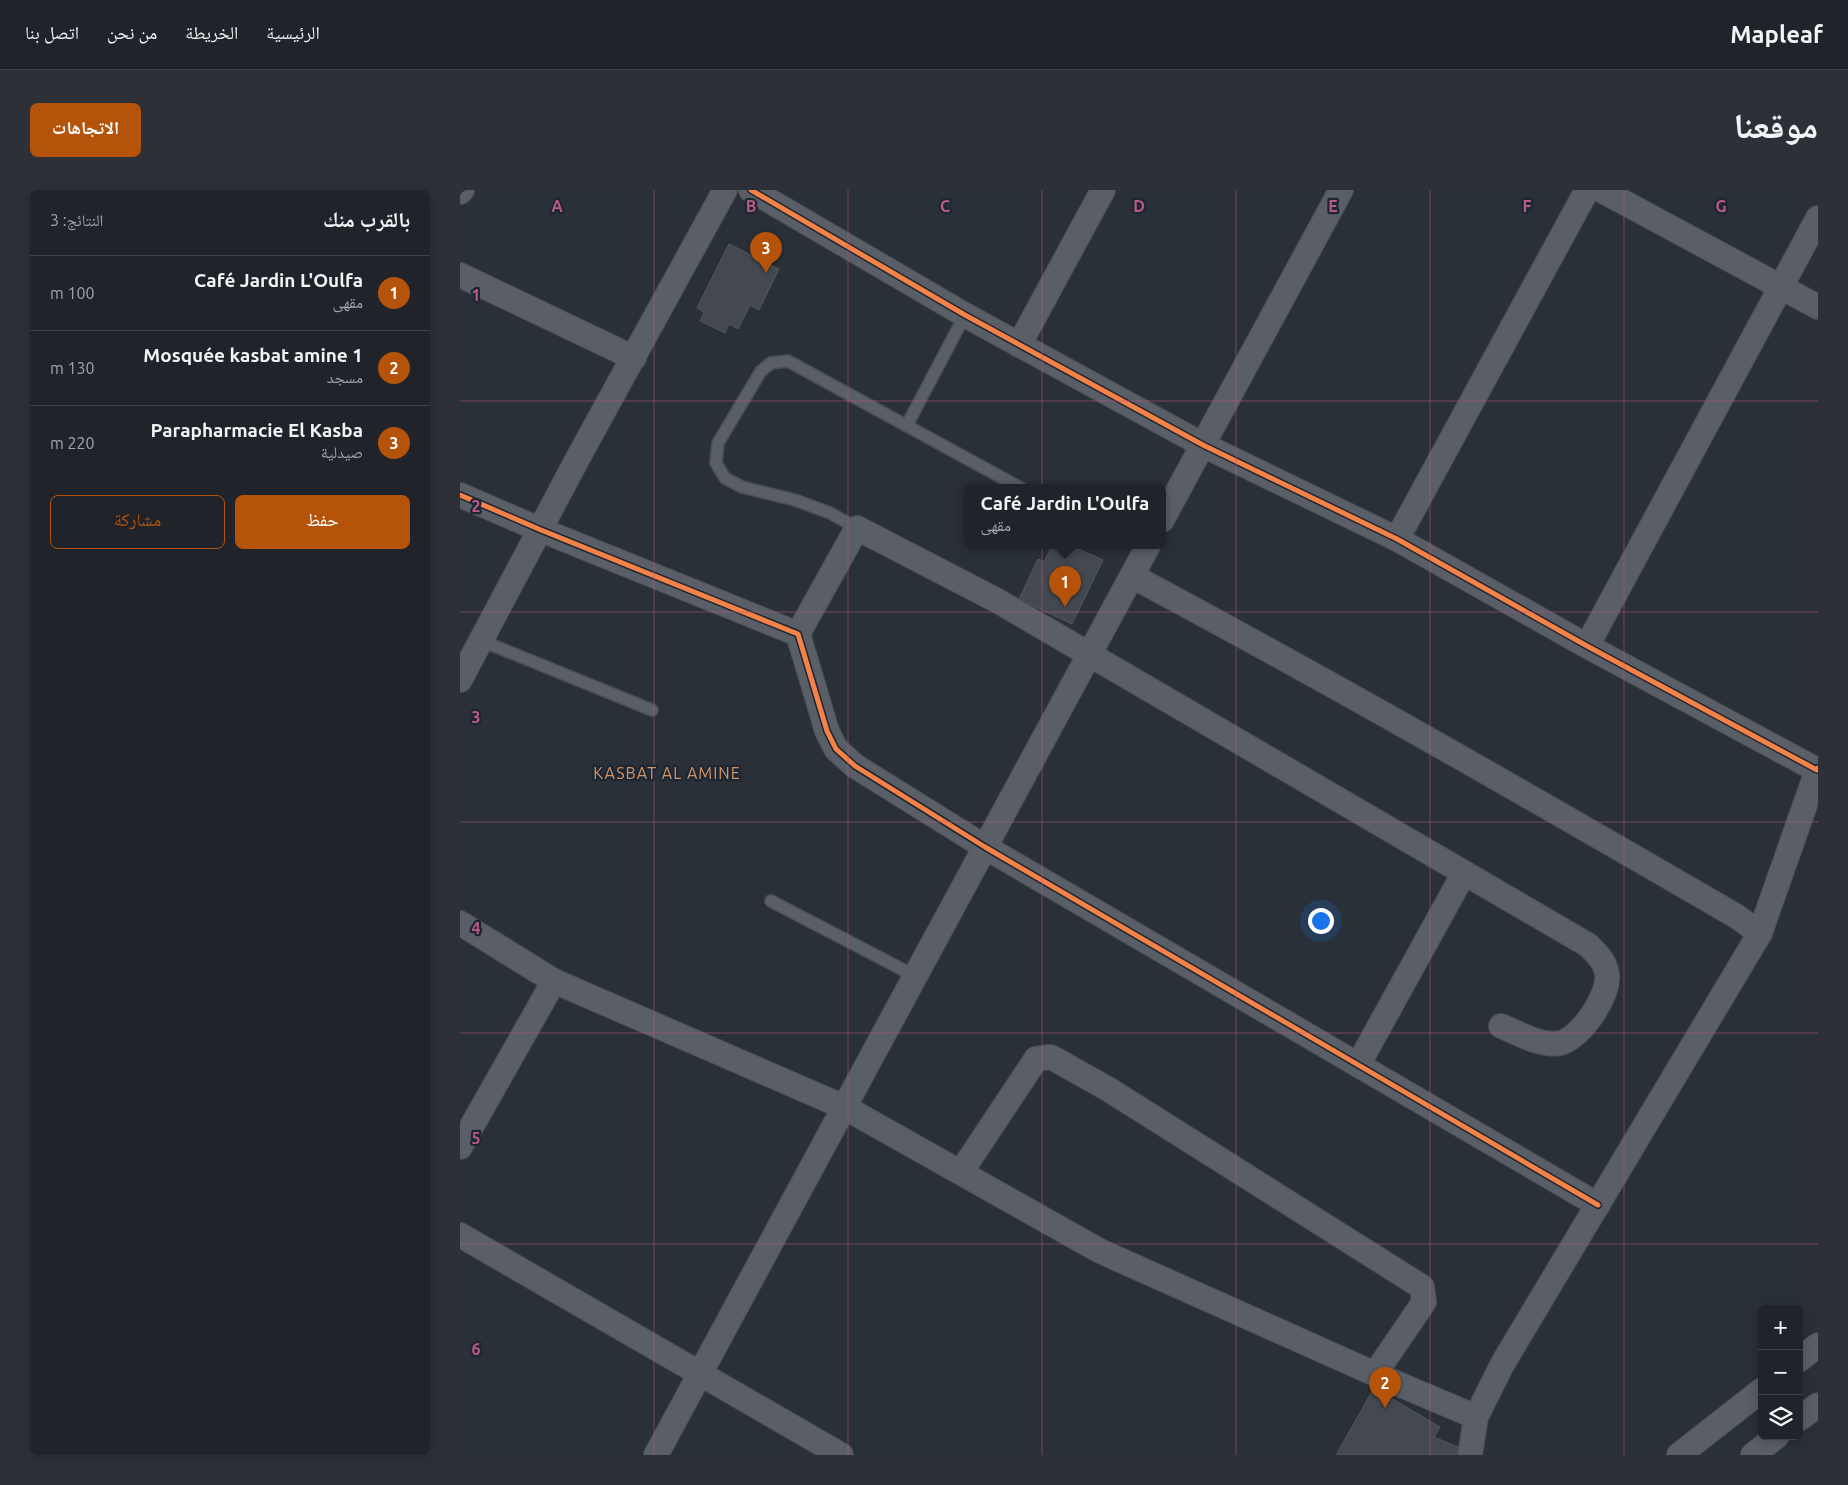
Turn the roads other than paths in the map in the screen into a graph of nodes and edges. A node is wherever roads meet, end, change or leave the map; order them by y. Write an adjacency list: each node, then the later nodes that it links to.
1 (725, 190): 13 (street)
2 (751, 190): 11 (street)
3 (1103, 190): 12 (street)
4 (1341, 190): 15 (street)
5 (1587, 190): 21 (street)
6 (1601, 190): 9 (street)
7 (1818, 218): 9 (street)
8 (460, 275): 13 (street)
9 (1780, 287): 10 (street); 26 (street)
10 (1818, 307)
11 (965, 315): 12 (street); 14 (lane)
12 (1019, 345): 15 (street)
13 (634, 358): 20 (street)
14 (907, 425): 16 (lane); 19 (lane)
15 (1203, 445): 18 (street); 21 (street)
16 (1014, 484)
17 (460, 495): 20 (street)
18 (1166, 513)
19 (857, 528): 24 (street); 27 (street)
20 (541, 530): 24 (street); 25 (street)
21 (1397, 539): 26 (street)
22 (1146, 549): 23 (street)
23 (1132, 576): 27 (street); 35 (street)
24 (798, 634): 31 (street)
25 (482, 641): 28 (street); 29 (lane)
26 (1587, 646): 30 (street)
27 (1089, 655): 31 (street); 32 (street)
28 (460, 680)
29 (652, 710)
30 (1818, 769): 35 (street)
31 (985, 847): 36 (street); 39 (street)
32 (1464, 873): 38 (street); 39 (street)
33 (771, 901): 36 (lane)
34 (460, 923): 37 (street)
35 (1760, 933): 43 (street)
36 (915, 976): 40 (street)
37 (554, 981): 40 (street); 41 (street)
38 (1501, 1026)
39 (1358, 1065): 43 (street)
40 (844, 1107): 42 (street); 47 (street)
41 (460, 1147)
42 (961, 1172): 48 (street); 48 (street)
43 (1598, 1205): 52 (street)
44 (460, 1234): 47 (street)
45 (1818, 1345): 46 (street)
46 (1803, 1357)
47 (700, 1374): 54 (street); 55 (street)
48 (1375, 1374): 52 (street)
49 (1758, 1393): 57 (street)
50 (1818, 1405): 51 (street)
51 (1803, 1416)
52 (1476, 1417): 56 (street)
53 (1772, 1440): 58 (street)
54 (656, 1455)
55 (841, 1455)
56 (1470, 1455)
57 (1679, 1455)
58 (1753, 1455)

